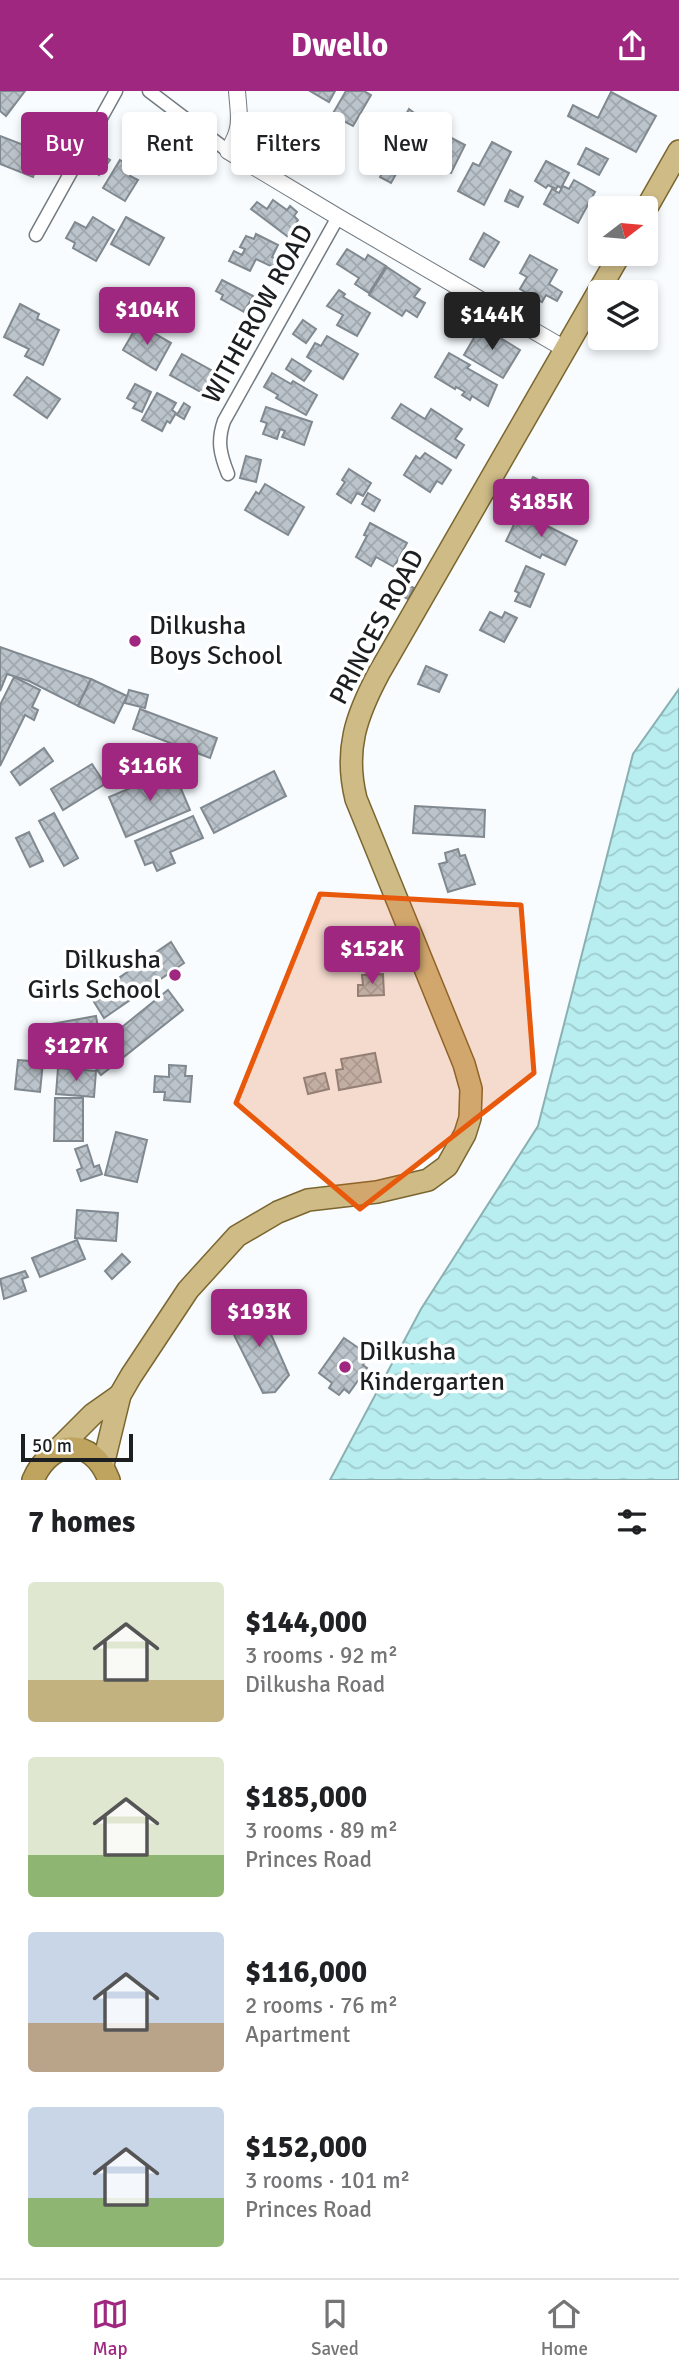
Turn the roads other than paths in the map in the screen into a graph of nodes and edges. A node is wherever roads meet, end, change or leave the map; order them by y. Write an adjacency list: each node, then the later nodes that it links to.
1 (116, 91): 8 (street)
2 (149, 91): 4 (street)
3 (237, 91): 4 (street)
4 (228, 151): 7 (street)
5 (679, 151): 6 (main road)
6 (653, 196)
7 (338, 217): 10 (street); 11 (street, WITHEROW ROAD)
8 (36, 235)
9 (613, 266): 10 (main road, PRINCES ROAD)
10 (565, 349): 12 (main road, PRINCES ROAD)
11 (228, 474)
12 (120, 1395): 13 (main road, PRINCES ROAD); 14 (main road, PRINCES ROAD)
13 (57, 1450): 14 (highway); 15 (highway)
14 (106, 1472)
15 (32, 1480)

